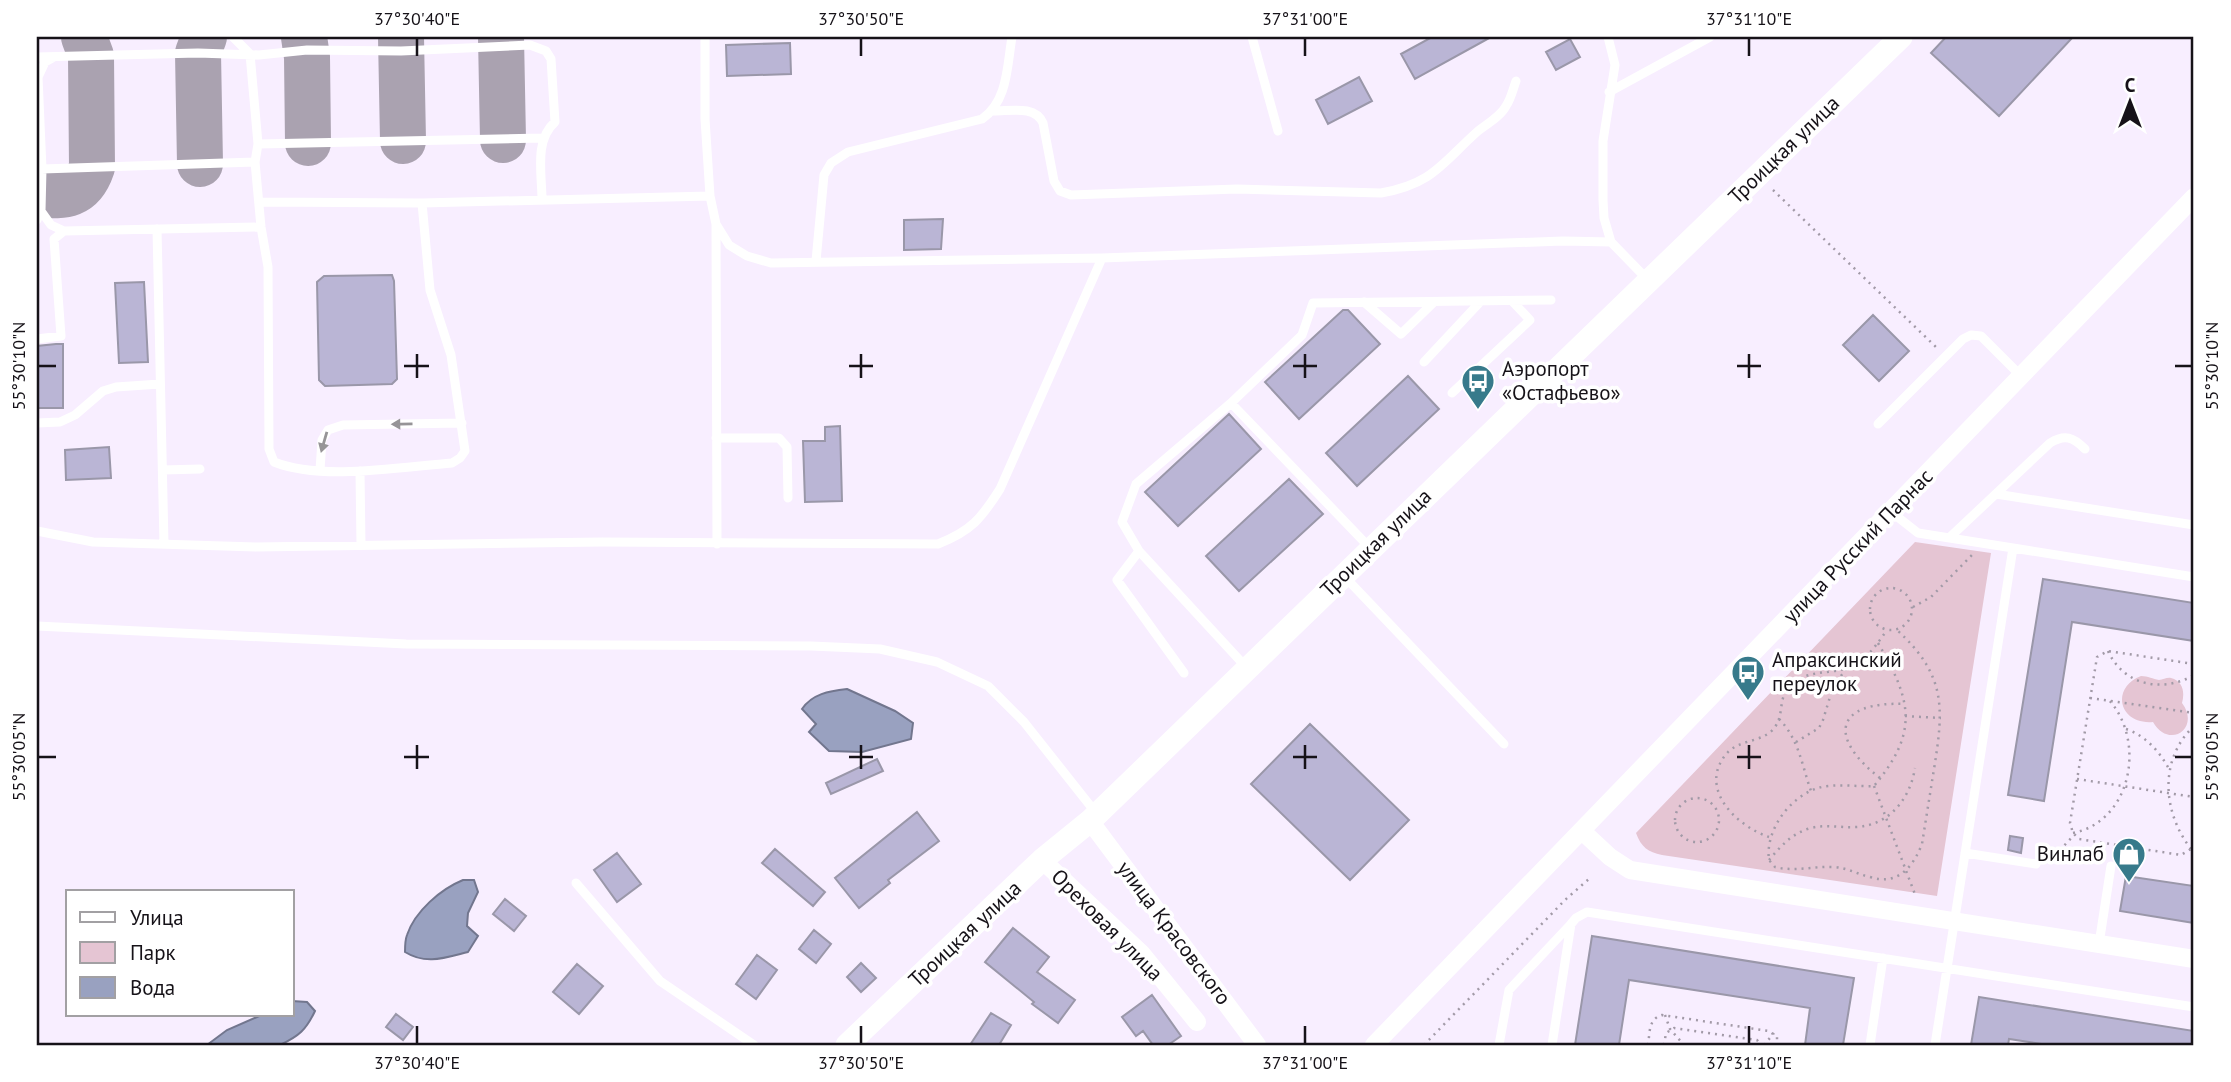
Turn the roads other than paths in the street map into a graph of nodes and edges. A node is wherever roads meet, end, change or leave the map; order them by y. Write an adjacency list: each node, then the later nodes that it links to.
1 (233, 37): 10 (lane)
2 (546, 37): 9 (lane)
3 (705, 37): 22 (lane)
4 (1012, 37): 15 (lane)
5 (1252, 37): 16 (lane)
6 (1608, 37): 14 (lane)
7 (1710, 37): 14 (lane)
8 (1901, 37): 35 (street, Троицкая улица)
9 (546, 51): 10 (lane); 18 (lane)
10 (250, 54): 11 (lane); 19 (lane)
11 (56, 56): 12 (lane); 17 (lane)
12 (37, 57)
13 (1516, 81): 15 (lane)
14 (1609, 92): 32 (lane)
15 (994, 111): 34 (lane)
16 (1278, 131)
17 (38, 136): 21 (lane)
18 (542, 138): 19 (lane); 24 (lane)
19 (258, 144): 20 (lane)
20 (255, 162): 21 (lane); 25 (lane)
21 (42, 169): 27 (lane)
22 (710, 196): 24 (lane); 28 (lane)
23 (2194, 197): 43 (street, улица Русский Парнас)
24 (542, 200): 26 (lane)
25 (259, 202): 26 (lane); 29 (lane)
26 (422, 203): 48 (lane)
27 (39, 216): 31 (lane)
28 (716, 224): 34 (lane); 50 (lane)
29 (261, 227): 30 (lane); 54 (lane)
30 (157, 229): 31 (lane); 44 (lane)
31 (64, 231): 41 (lane)
32 (1611, 242): 33 (lane); 35 (lane)
33 (1102, 258): 34 (lane); 63 (lane)
34 (816, 261)
35 (1648, 281): 66 (street, Троицкая улица)
36 (1551, 300): 38 (lane)
37 (1482, 301): 38 (lane); 40 (lane); 42 (lane)
38 (1511, 301): 45 (lane)
39 (1364, 302): 40 (lane); 40 (lane); 46 (lane)
40 (1434, 302)
41 (37, 339)
42 (1424, 362)
43 (2021, 376): 49 (lane); 58 (street, улица Русский Парнас)
44 (160, 384): 47 (lane); 53 (lane)
45 (1452, 393)
46 (1231, 403): 66 (lane); 67 (lane)
47 (37, 423)
48 (462, 423): 54 (lane, one-way to 54); 55 (lane)
49 (1878, 424)
50 (716, 438): 57 (lane); 63 (lane)
51 (2085, 449): 56 (lane)
52 (200, 469): 53 (lane)
53 (163, 470): 62 (lane)
54 (320, 470): 55 (lane)
55 (360, 471): 64 (lane)
56 (1996, 494): 59 (lane); 61 (lane)
57 (788, 498)
58 (1890, 511): 61 (lane); 75 (street, улица Русский Парнас)
59 (2194, 525)
60 (37, 531): 62 (lane)
61 (1949, 538): 65 (lane)
62 (164, 544): 64 (lane)
63 (717, 544): 64 (lane)
64 (361, 545)
65 (2013, 548): 69 (lane); 76 (lane)
66 (1371, 549): 68 (street, Троицкая улица)
67 (1139, 551): 71 (lane); 72 (lane)
68 (1342, 575): 71 (street, Троицкая улица); 73 (lane)
69 (2194, 577)
70 (37, 626): 74 (lane)
71 (1247, 669): 74 (street, Троицкая улица)
72 (1184, 673)
73 (1504, 744)
74 (1094, 817): 77 (street, Троицкая улица); 91 (street, улица Красовского)
75 (1582, 831): 81 (street); 92 (street, улица Русский Парнас)
76 (1965, 853): 78 (lane); 81 (lane)
77 (1042, 860): 88 (street, Ореховая улица); 90 (street, Троицкая улица)
78 (2036, 864)
79 (2111, 866): 83 (lane)
80 (576, 883): 89 (lane)
81 (1955, 921): 83 (street); 86 (lane)
82 (1572, 924): 84 (lane); 93 (lane); 94 (lane)
83 (2099, 944): 85 (street)
84 (1883, 958): 86 (lane); 95 (lane)
85 (2194, 959)
86 (1947, 968): 87 (lane); 96 (lane)
87 (2194, 1007)
88 (1197, 1022)
89 (754, 1045)
90 (847, 1045)
91 (1257, 1045)
92 (1374, 1045)
93 (1499, 1045)
94 (1552, 1045)
95 (1870, 1045)
96 (1935, 1045)

